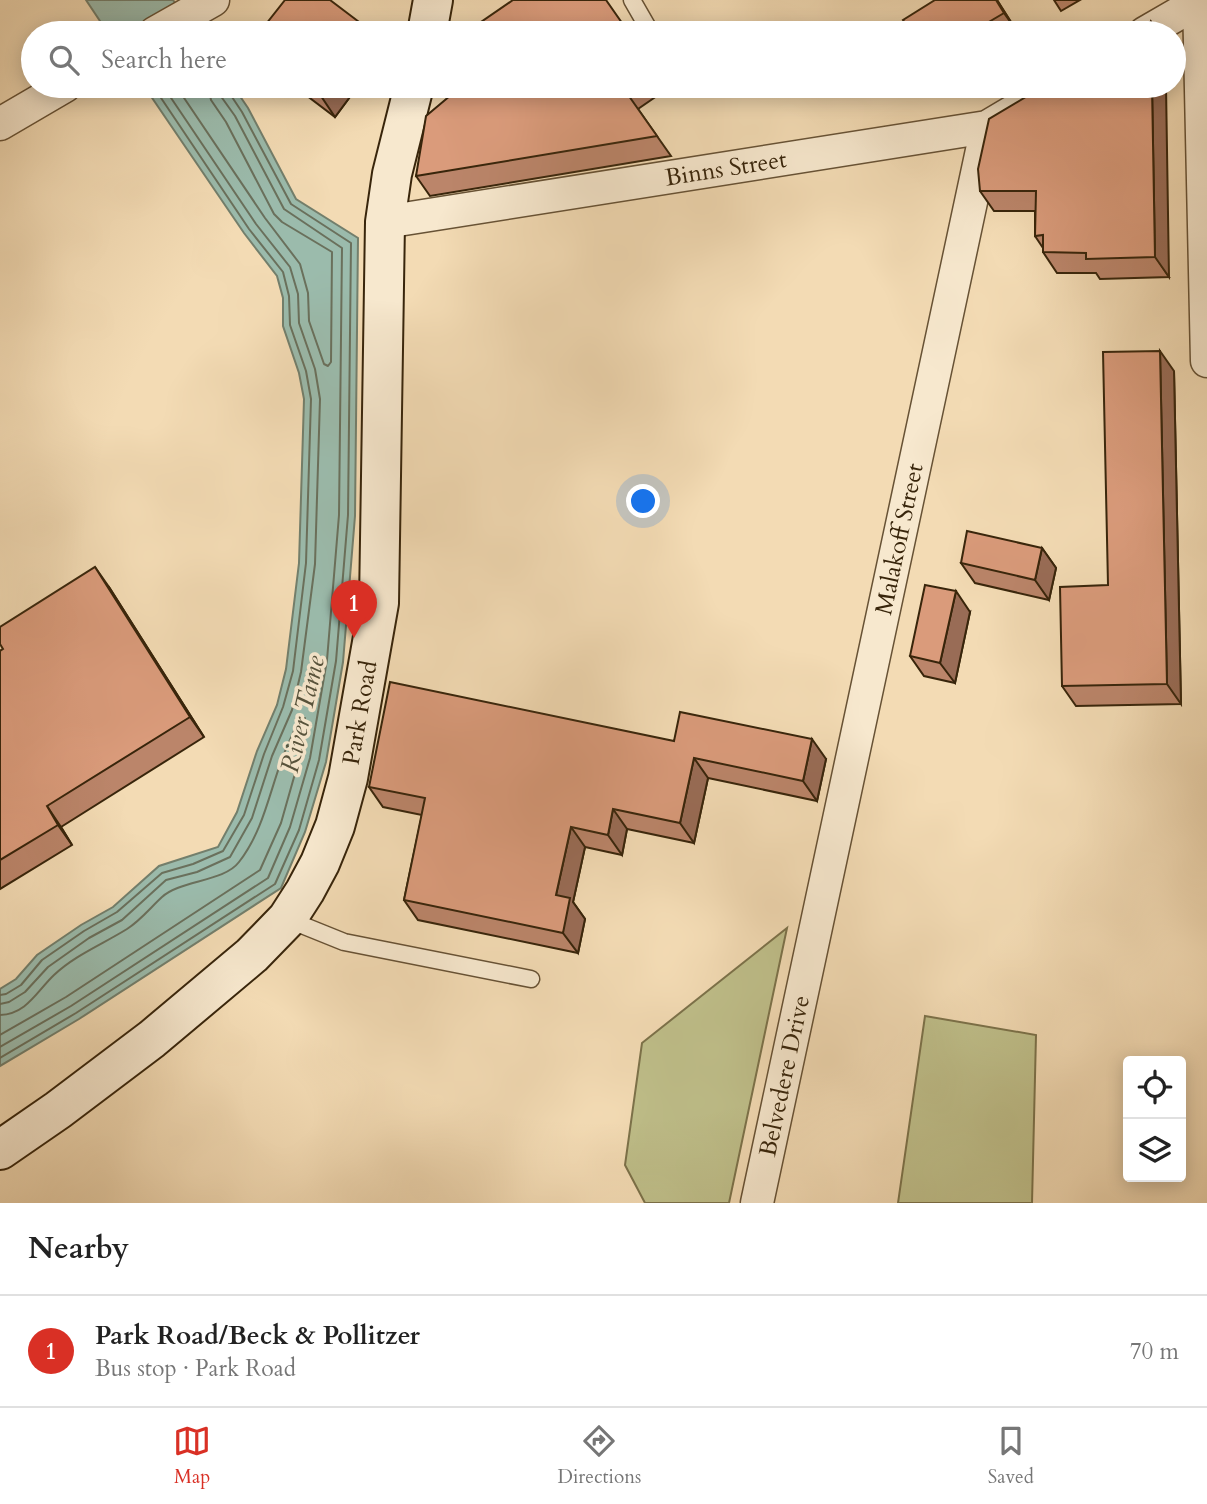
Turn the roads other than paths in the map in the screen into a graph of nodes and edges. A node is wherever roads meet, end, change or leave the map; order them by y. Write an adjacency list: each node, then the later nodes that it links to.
1 (213, 0): 5 (street)
2 (433, 0): 6 (main road)
3 (632, 0): 7 (lane)
4 (1200, 0): 8 (street); 15 (street)
5 (176, 21)
6 (429, 21)
7 (644, 21)
8 (1165, 21)
9 (44, 98): 12 (street)
10 (411, 98): 14 (main road, Park Road)
11 (1036, 98): 13 (street, Binns Street)
12 (0, 124)
13 (987, 127): 14 (street, Binns Street); 17 (street, Malakoff Street)
14 (385, 222): 16 (main road, Park Road)
15 (1207, 361)
16 (287, 919): 18 (lane); 19 (main road, Park Road)
17 (811, 950): 20 (street, Belvedere Drive)
18 (531, 979)
19 (0, 1150)
20 (757, 1203)

